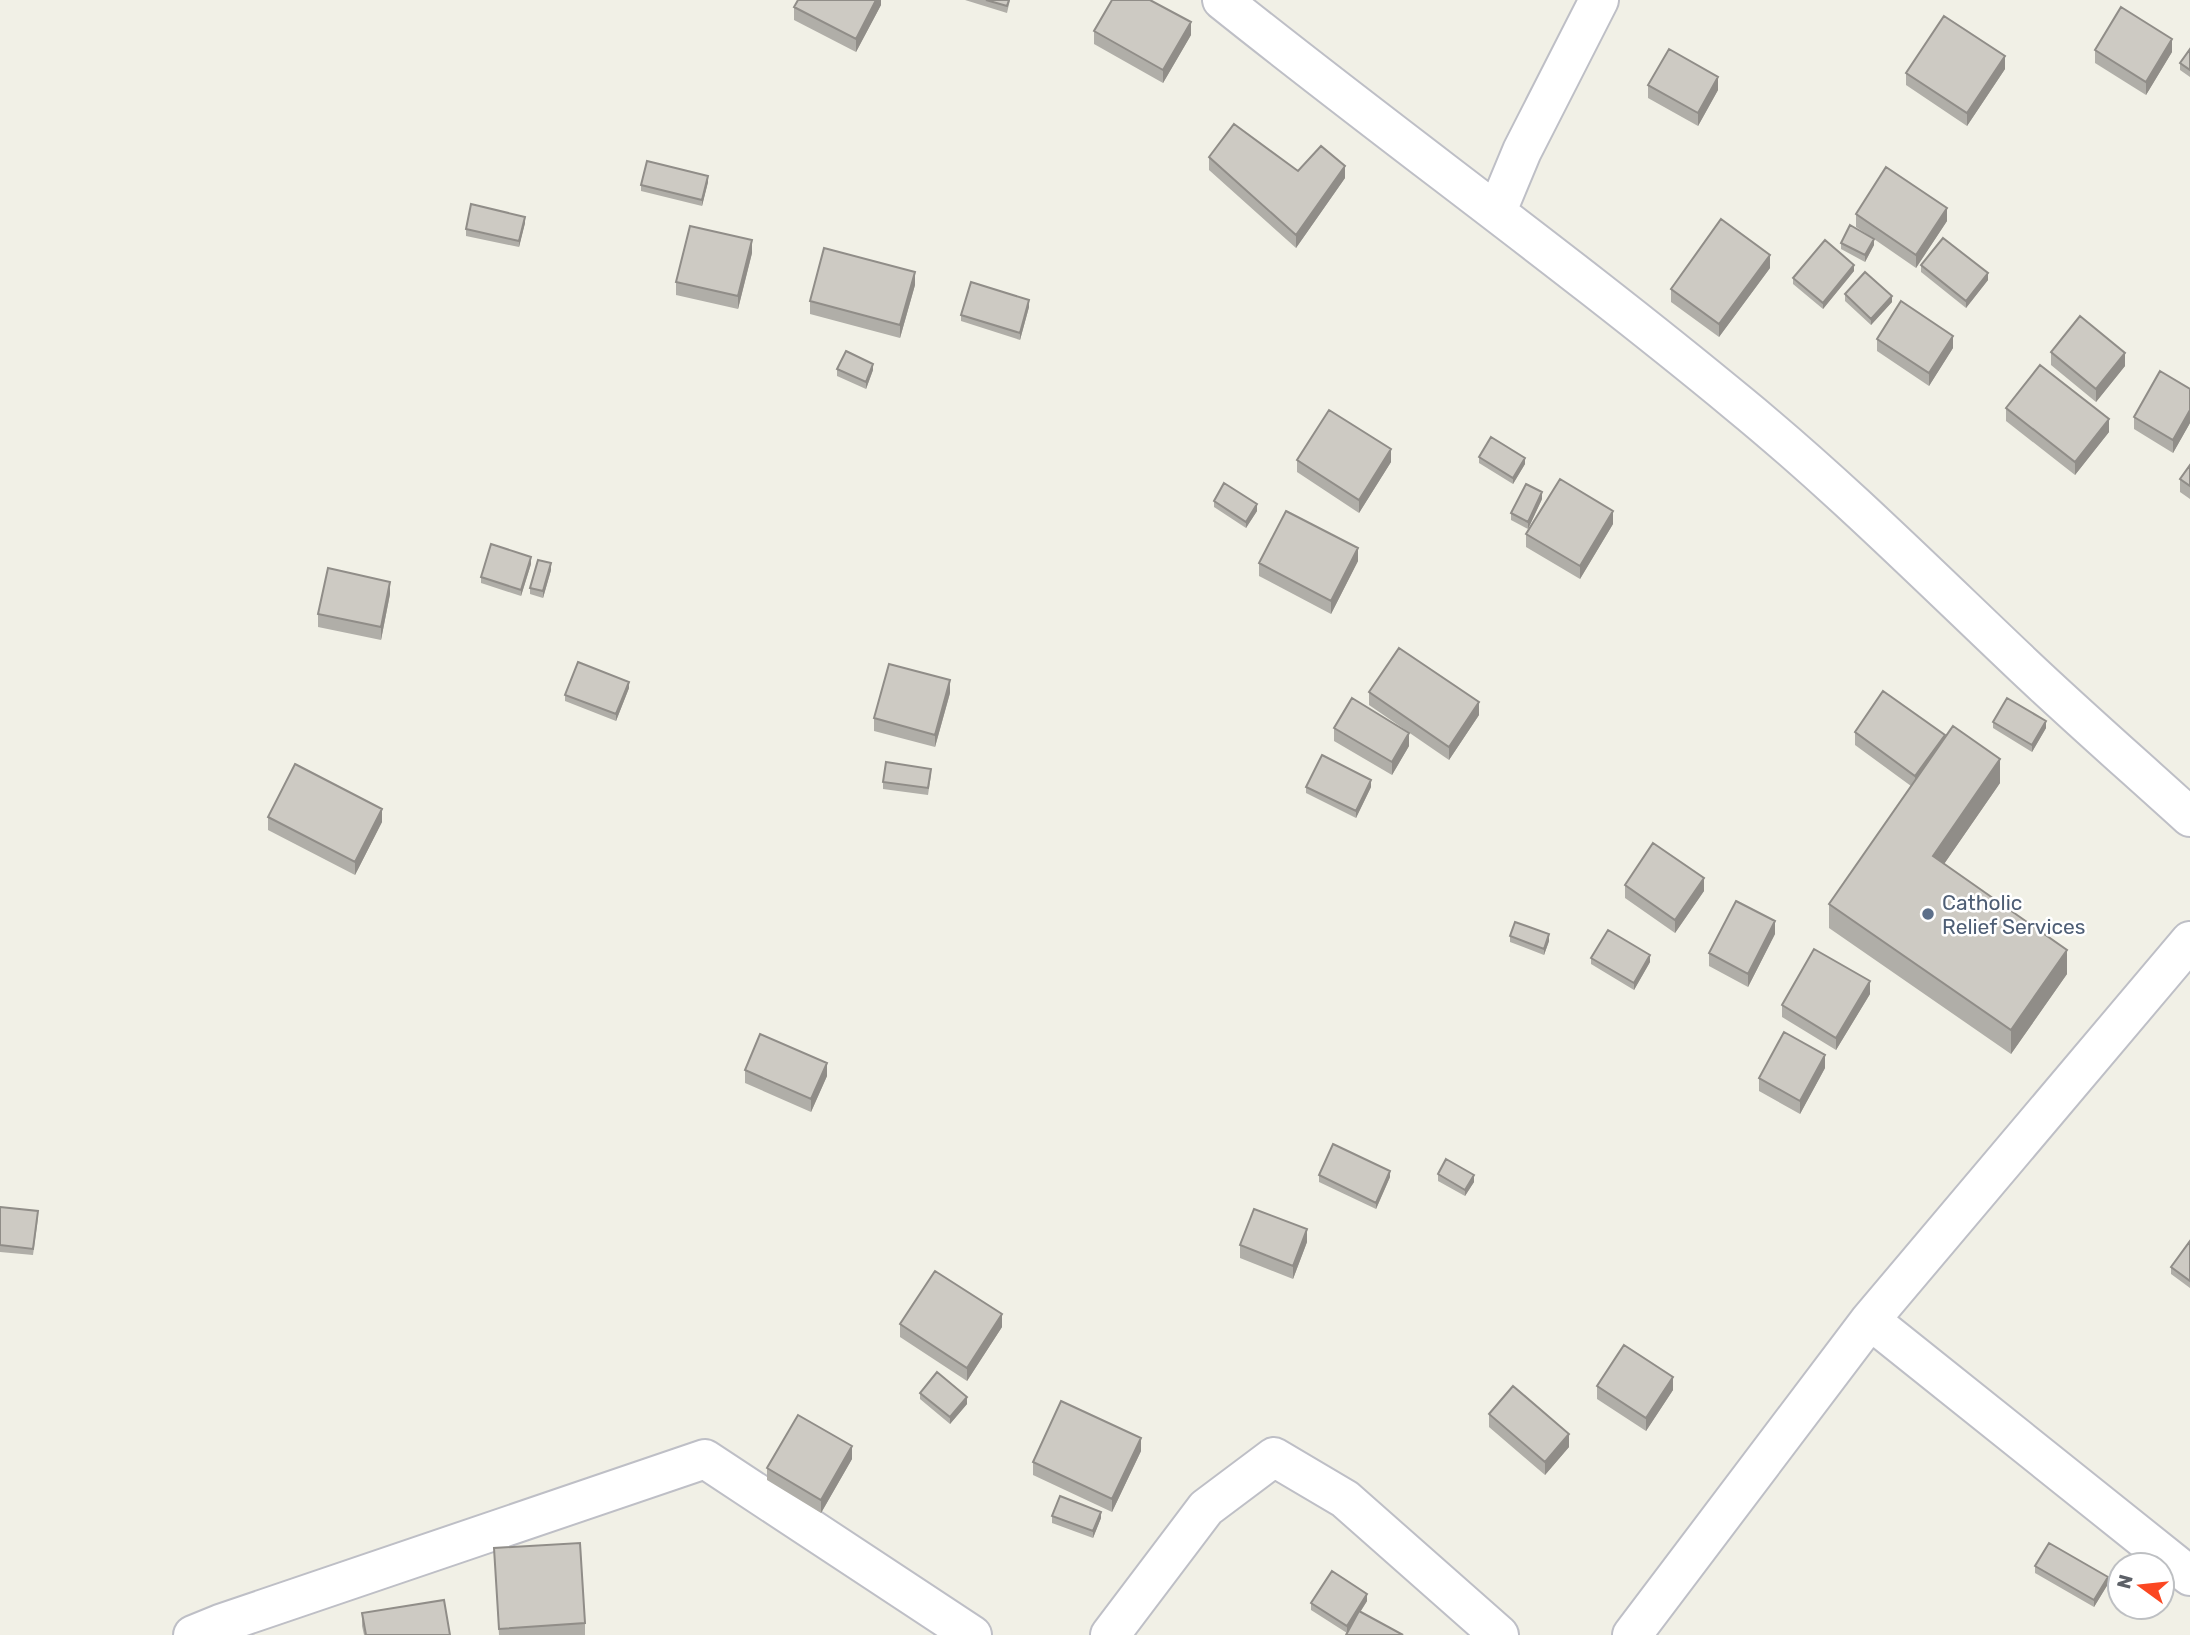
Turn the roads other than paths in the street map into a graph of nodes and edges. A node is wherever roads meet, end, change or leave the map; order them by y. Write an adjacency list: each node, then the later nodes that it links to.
1 (1222, 0): 3 (street)
2 (1599, 0): 3 (street)
3 (1497, 211): 4 (street)
4 (2190, 817)
5 (2190, 941): 6 (street)
6 (1870, 1320): 7 (street); 12 (street)
7 (2190, 1576)
8 (193, 1635): 9 (street)
9 (972, 1635)
10 (1110, 1635): 11 (street)
11 (1499, 1635)
12 (1632, 1635)

